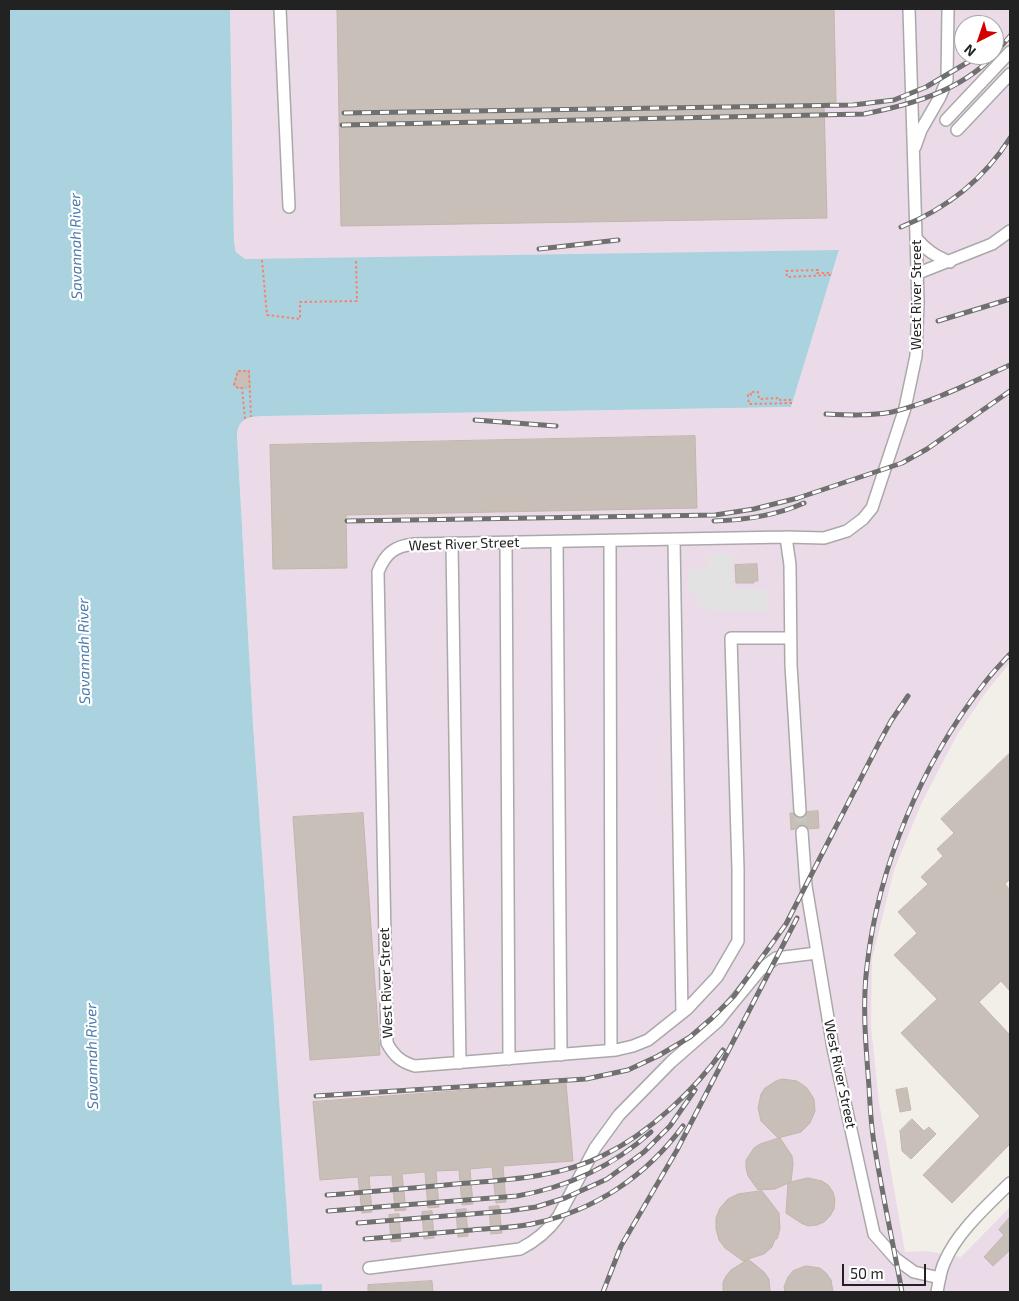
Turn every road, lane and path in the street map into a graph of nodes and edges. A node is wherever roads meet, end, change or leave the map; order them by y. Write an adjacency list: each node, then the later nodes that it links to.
1 (280, 9): 9 (street)
2 (909, 9): 8 (street, West River Street)
3 (948, 9): 8 (street)
4 (1010, 52): 7 (street)
5 (1010, 63): 7 (street)
6 (1010, 74): 7 (street)
7 (951, 125)
8 (913, 153): 11 (street, West River Street)
9 (289, 207)
10 (1010, 231): 14 (street)
11 (916, 238): 14 (street); 16 (street, West River Street)
12 (356, 259): 13 (path)
13 (262, 260)
14 (950, 262): 16 (street)
15 (832, 274): 15 (path)
16 (916, 274): 20 (street, West River Street)
17 (793, 402): 17 (path)
18 (251, 417): 19 (path)
19 (245, 419)
20 (786, 537): 21 (street, West River Street); 26 (street)
21 (674, 540): 22 (street, West River Street); 30 (street)
22 (610, 541): 23 (street, West River Street); 31 (street)
23 (557, 542): 24 (street, West River Street); 32 (street)
24 (506, 543): 25 (street, West River Street); 33 (street)
25 (452, 544): 34 (street); 34 (street, West River Street)
26 (790, 638): 27 (street); 30 (street, West River Street)
27 (800, 811)
28 (802, 832): 29 (street, West River Street)
29 (817, 953): 36 (street); 37 (street, West River Street)
30 (682, 1013): 31 (street, West River Street)
31 (611, 1050): 32 (street, West River Street)
32 (561, 1055): 33 (street, West River Street)
33 (509, 1059): 34 (street, West River Street)
34 (460, 1063)
35 (1010, 1183): 37 (street)
36 (369, 1268)
37 (940, 1278): 38 (street)
38 (937, 1292)

